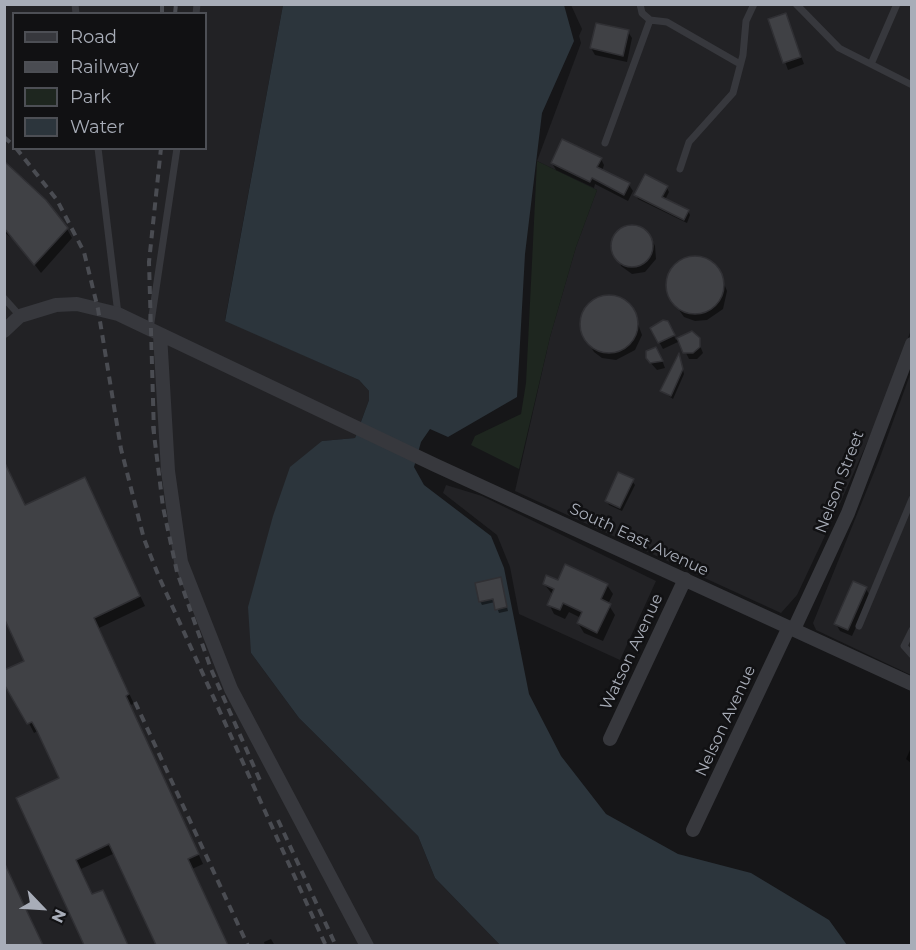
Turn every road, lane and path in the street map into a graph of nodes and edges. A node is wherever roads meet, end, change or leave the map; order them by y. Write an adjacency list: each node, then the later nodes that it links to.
1 (640, 4): 5 (lane)
2 (754, 4): 6 (lane)
3 (796, 4): 7 (lane)
4 (897, 4): 7 (lane)
5 (650, 20): 6 (lane); 9 (lane)
6 (741, 64): 12 (lane)
7 (871, 64): 8 (lane)
8 (912, 84)
9 (605, 143)
10 (98, 150): 14 (lane)
11 (177, 150): 17 (lane)
12 (680, 169)
13 (4, 298): 15 (lane)
14 (118, 314): 15 (street, South East Avenue); 17 (street, South East Avenue)
15 (20, 316): 16 (street)
16 (4, 331)
17 (155, 331): 20 (street, South East Avenue); 28 (street)
18 (912, 344): 22 (street, Nelson Street)
19 (912, 499): 21 (lane)
20 (685, 579): 22 (street, South East Avenue); 26 (street, Watson Avenue)
21 (859, 626)
22 (791, 628): 25 (street, South East Avenue); 27 (street, Nelson Avenue)
23 (912, 630): 24 (lane)
24 (912, 655)
25 (912, 684)
26 (610, 740)
27 (693, 830)
28 (367, 945)

